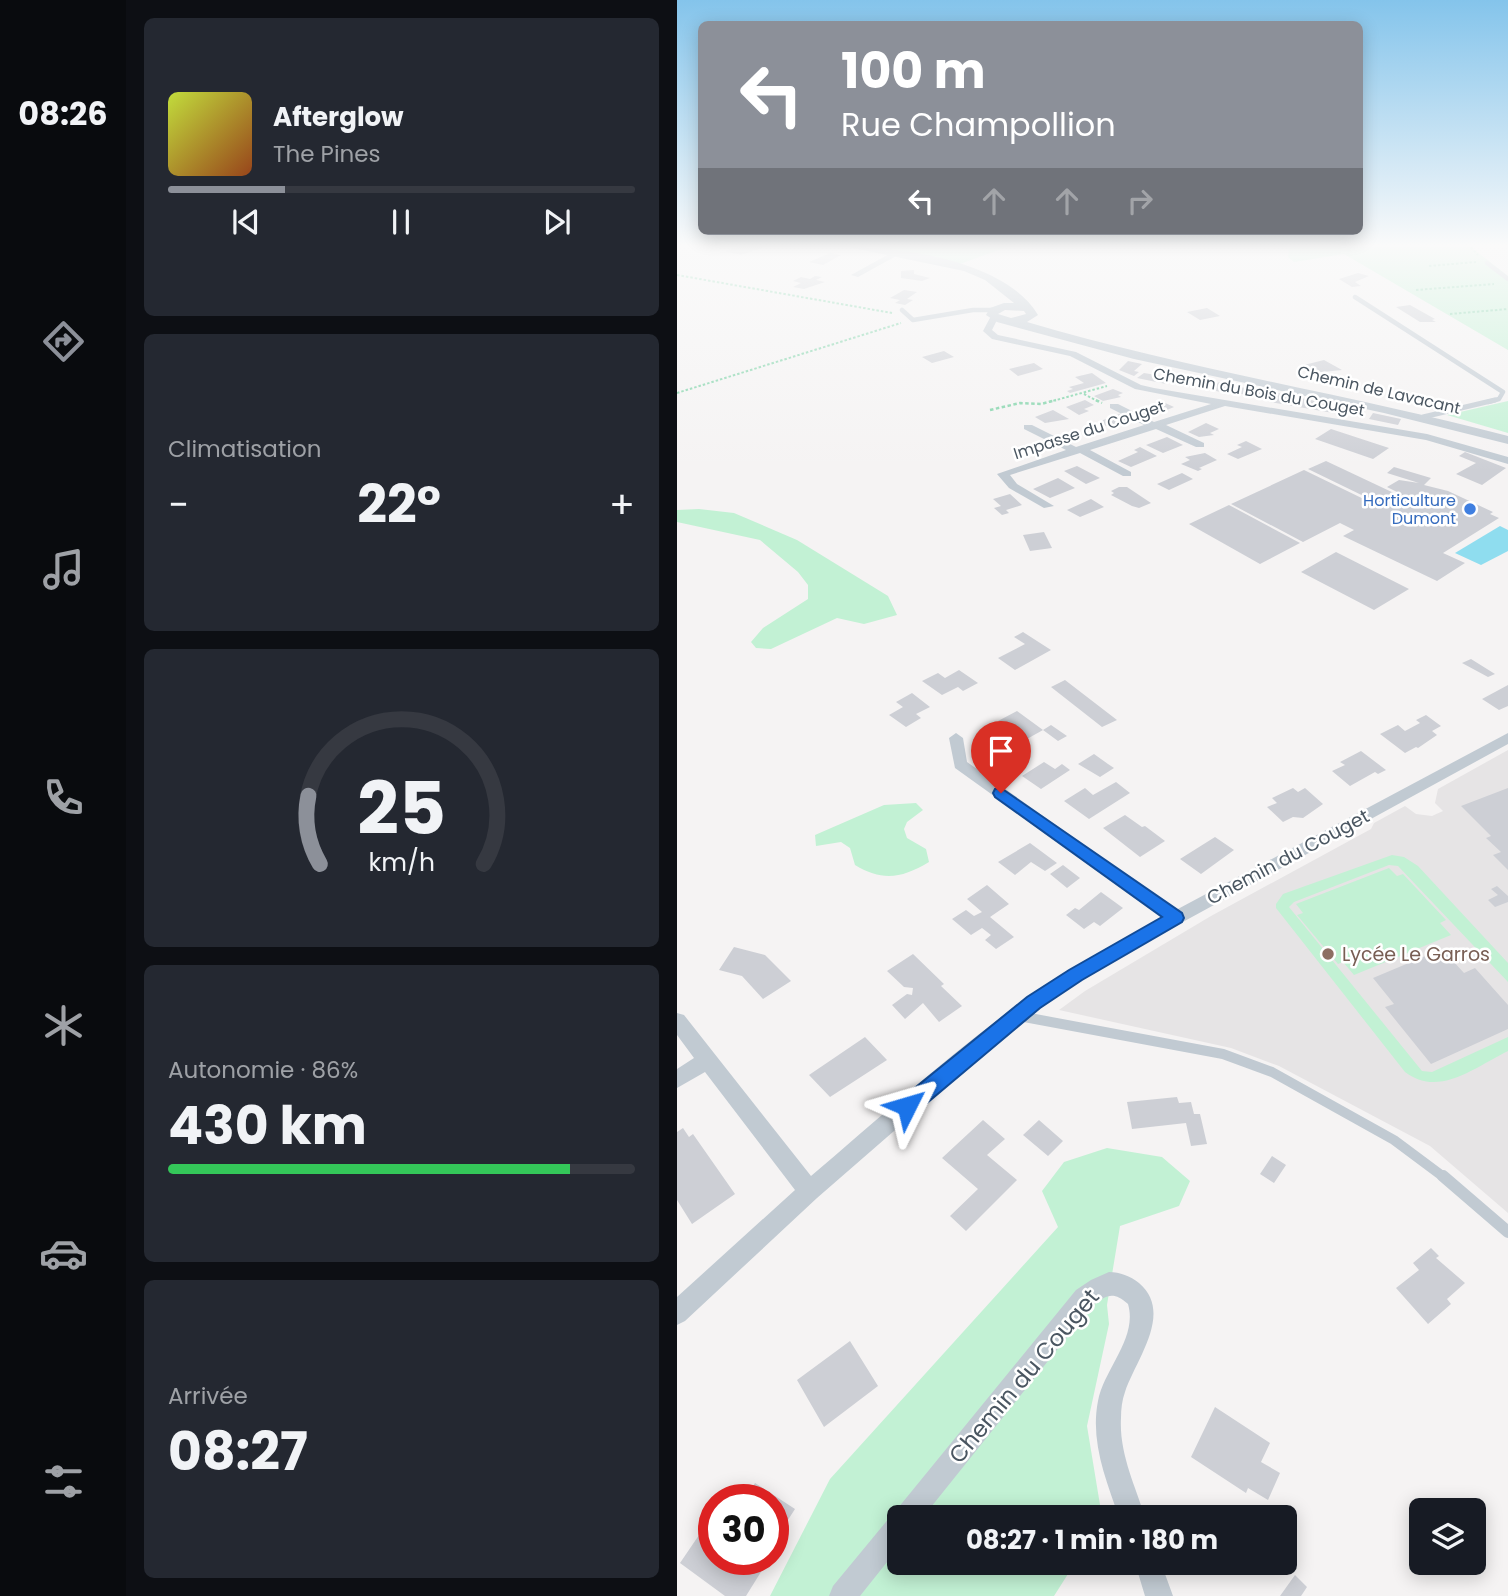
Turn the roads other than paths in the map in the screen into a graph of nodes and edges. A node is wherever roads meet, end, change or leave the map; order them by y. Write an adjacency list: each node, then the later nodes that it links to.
1 (992, 321): 6 (street, Chemin du Bois du Couget)
2 (1013, 321): 5 (street, Chemin de Lavacant)
3 (1032, 321): 5 (street)
4 (1393, 321): 8 (lane)
5 (1037, 330): 8 (street, Chemin de Lavacant)
6 (1224, 403): 9 (street, Impasse du Couget); 14 (street, Chemin du Bois du Couget)
7 (1114, 406): 9 (street)
8 (1423, 416): 11 (street, Chemin de Lavacant)
9 (1155, 425): 12 (street); 13 (street, Impasse du Couget)
10 (1028, 427): 13 (street)
11 (1508, 440)
12 (1200, 445)
13 (1078, 450): 15 (street); 16 (street, Impasse du Couget)
14 (1508, 461)
15 (1127, 474)
16 (1048, 506)
17 (956, 737): 19 (street)
18 (1508, 738): 19 (street, Chemin du Couget)
19 (1176, 918): 20 (street, Chemin du Couget)
20 (1017, 1016): 24 (street, Chemin du Couget); 25 (lane)
21 (677, 1021): 22 (street)
22 (708, 1059): 23 (street); 24 (street)
23 (677, 1079)
24 (809, 1191): 26 (street, Chemin du Couget)
25 (1508, 1232)
26 (677, 1313)
27 (917, 1505): 28 (street, Chemin du Couget)
28 (1128, 1505)
29 (887, 1541): 31 (street)
30 (1152, 1575): 32 (street)
31 (843, 1596)
32 (1159, 1596)

